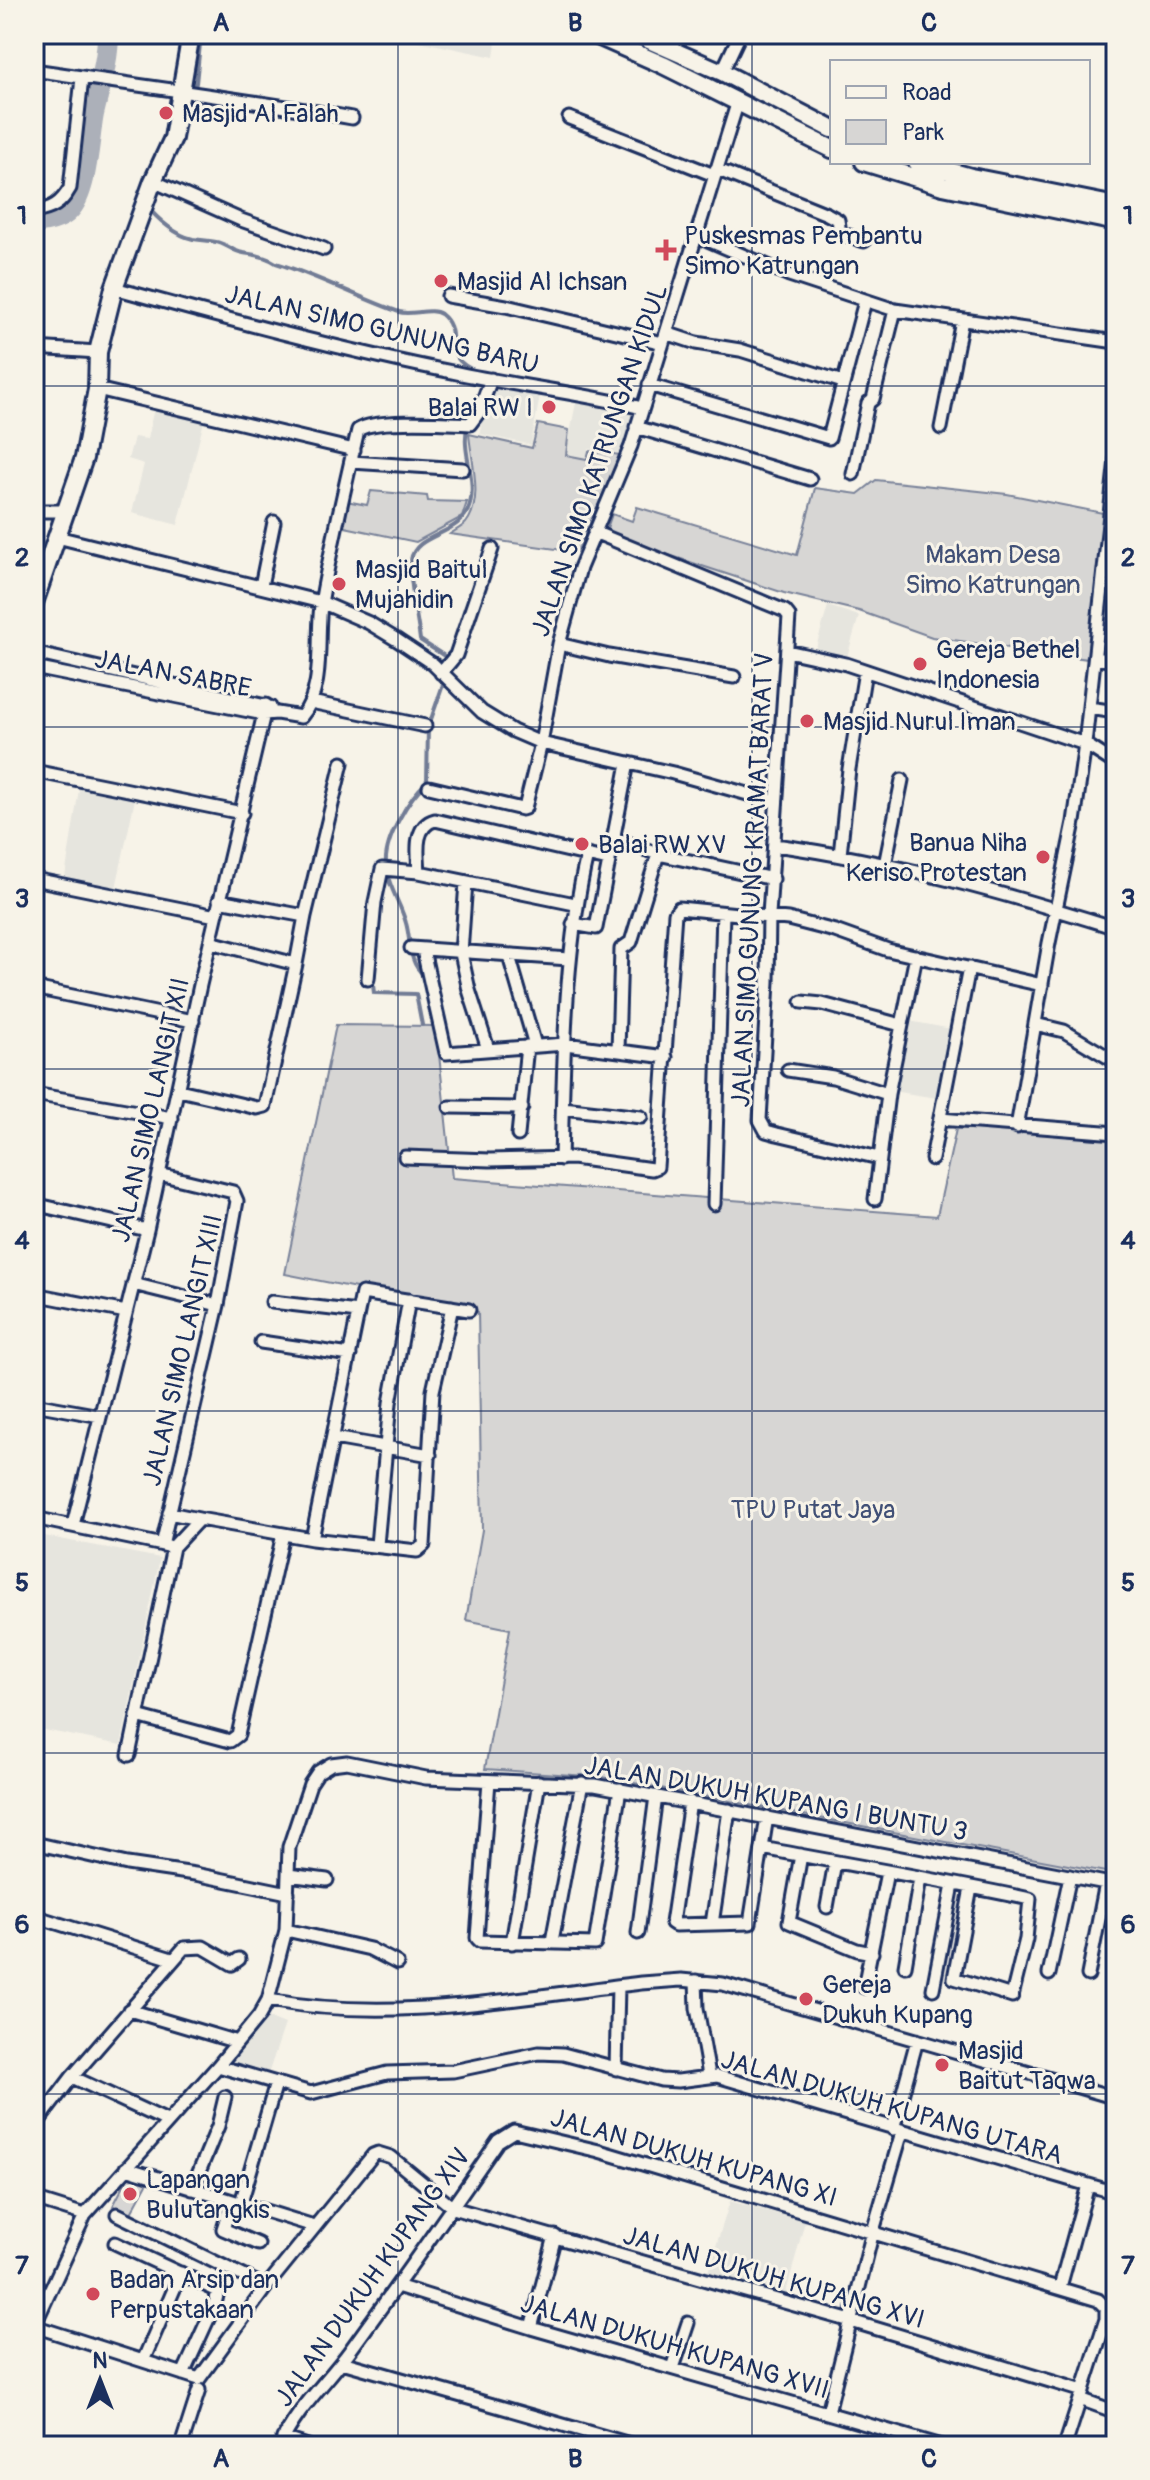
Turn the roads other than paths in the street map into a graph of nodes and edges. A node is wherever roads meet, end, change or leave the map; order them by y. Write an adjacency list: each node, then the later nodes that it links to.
1 (191, 34): 8 (main road)
2 (593, 34): 9 (main road)
3 (635, 34): 6 (main road)
4 (740, 34): 6 (street)
5 (34, 70): 7 (street)
6 (722, 72): 12 (main road)
7 (88, 78): 8 (street); 19 (street)
8 (190, 94): 10 (street); 17 (main road)
9 (738, 101): 13 (main road); 15 (street, JALAN SIMO KATRUNGAN KIDUL)
10 (352, 118)
11 (569, 118): 15 (street)
12 (830, 128)
13 (830, 148)
14 (876, 164): 16 (main road)
15 (715, 172): 21 (street, JALAN SIMO KATRUNGAN KIDUL); 22 (street)
16 (933, 174): 18 (main road); 20 (main road)
17 (157, 183): 23 (street); 24 (main road)
18 (1116, 206)
19 (34, 212)
20 (1116, 222)
21 (696, 235): 26 (street); 29 (street, JALAN SIMO KATRUNGAN KIDUL)
22 (864, 241)
23 (324, 249)
24 (114, 288): 32 (main road); 33 (street, JALAN SIMO GUNUNG BARU)
25 (448, 296): 29 (street)
26 (865, 301): 27 (street); 34 (street)
27 (895, 310): 28 (street); 43 (street)
28 (962, 320): 30 (street); 39 (street)
29 (664, 338): 34 (street); 35 (street, JALAN SIMO KATRUNGAN KIDUL)
30 (1116, 342)
31 (34, 348): 32 (street)
32 (98, 352): 36 (main road)
33 (483, 378): 37 (street, JALAN SIMO GUNUNG BARU); 40 (street)
34 (843, 382): 35 (street)
35 (649, 385): 37 (street, JALAN SIMO KATRUNGAN KIDUL)
36 (97, 389): 40 (street); 46 (main road)
37 (642, 408): 38 (street, JALAN SIMO KATRUNGAN KIDUL)
38 (636, 427): 44 (street); 48 (street, JALAN SIMO KATRUNGAN KIDUL)
39 (941, 428)
40 (352, 456): 42 (street); 55 (street)
41 (1116, 459): 50 (street)
42 (463, 469)
43 (853, 474)
44 (810, 479)
45 (34, 511): 46 (street)
46 (66, 511): 49 (main road)
47 (274, 522): 52 (street)
48 (594, 532): 57 (street, JALAN SIMO KATRUNGAN KIDUL); 58 (street, JALAN SIMO GUNUNG KRAMAT BARAT V)
49 (57, 537): 52 (street); 56 (main road)
50 (1112, 537): 53 (street)
51 (492, 549): 63 (street)
52 (261, 586): 55 (street)
53 (1102, 600): 54 (street); 60 (street)
54 (1116, 601)
55 (321, 602): 63 (street); 66 (street)
56 (34, 603)
57 (559, 644): 65 (street); 71 (street, JALAN SIMO KATRUNGAN KIDUL)
58 (787, 651): 64 (street); 79 (street, JALAN SIMO GUNUNG KRAMAT BARAT V)
59 (34, 653): 68 (street)
60 (1095, 658): 61 (street); 67 (street)
61 (1116, 661)
62 (34, 668): 68 (street, JALAN SABRE)
63 (447, 671): 71 (street)
64 (865, 671): 72 (street); 85 (street)
65 (734, 677)
66 (311, 702): 68 (street, JALAN SABRE); 70 (street)
67 (1089, 708): 69 (street); 72 (street)
68 (269, 711): 80 (street, JALAN SIMO LANGIT XII)
69 (1116, 712)
70 (425, 726)
71 (541, 743): 74 (street); 78 (street, JALAN SIMO KATRUNGAN KIDUL)
72 (1085, 744): 75 (street); 94 (street)
73 (342, 763): 98 (street)
74 (628, 763): 79 (street); 81 (street)
75 (1116, 764)
76 (34, 771): 80 (street)
77 (902, 780): 87 (street)
78 (429, 787)
79 (776, 802): 82 (street, JALAN SIMO GUNUNG KRAMAT BARAT V)
80 (242, 813): 92 (street, JALAN SIMO LANGIT XII)
81 (613, 838): 83 (street); 86 (street)
82 (775, 845): 85 (street); 90 (street, JALAN SIMO GUNUNG KRAMAT BARAT V)
83 (658, 854): 90 (street); 118 (street)
84 (587, 855): 86 (street); 88 (street); 93 (street)
85 (840, 855): 87 (street)
86 (608, 860): 99 (street)
87 (885, 865): 94 (street)
88 (419, 872): 91 (street); 108 (street)
89 (34, 879): 97 (street)
90 (773, 879): 96 (street, JALAN SIMO GUNUNG KRAMAT BARAT V)
91 (466, 882): 93 (street); 102 (street)
92 (219, 900): 97 (street, JALAN SIMO LANGIT XII); 98 (street)
93 (575, 904): 99 (street)
94 (1057, 909): 100 (street); 109 (street)
95 (723, 913): 96 (street); 119 (street); 141 (street)
96 (769, 915): 104 (street); 135 (street, JALAN SIMO GUNUNG KRAMAT BARAT V)
97 (216, 916): 101 (street, JALAN SIMO LANGIT XII)
98 (305, 916): 106 (street)
99 (573, 924): 105 (street)
100 (1116, 928)
101 (210, 942): 106 (street); 112 (street, JALAN SIMO LANGIT XII)
102 (461, 953): 103 (street); 117 (street); 117 (street)
103 (509, 956): 105 (street); 116 (street)
104 (916, 956): 107 (street); 114 (street)
105 (569, 959): 115 (street)
106 (296, 964): 122 (street)
107 (969, 968): 109 (street); 130 (street)
108 (368, 979)
109 (1042, 985): 113 (street)
110 (34, 988): 112 (street)
111 (802, 1002): 114 (street)
112 (193, 1021): 122 (street, JALAN SIMO LANGIT XII)
113 (1035, 1024): 120 (street); 131 (street)
114 (901, 1025): 124 (street)
115 (565, 1044): 116 (street); 118 (street); 127 (street)
116 (531, 1046): 117 (street); 126 (street)
117 (488, 1049)
118 (618, 1051): 119 (street)
119 (666, 1057): 136 (street)
120 (1116, 1062)
121 (788, 1070): 124 (street)
122 (179, 1090): 129 (street, JALAN SIMO LANGIT XII)
123 (34, 1094): 129 (street)
124 (888, 1094): 135 (street)
125 (450, 1107): 126 (street)
126 (522, 1108): 133 (street)
127 (563, 1108): 128 (street); 136 (street)
128 (641, 1117)
129 (172, 1118): 138 (street, JALAN SIMO LANGIT XII)
130 (940, 1119): 131 (street); 137 (street)
131 (1017, 1127): 132 (street)
132 (1116, 1133)
133 (518, 1135)
134 (405, 1157): 136 (street)
135 (879, 1158): 139 (street)
136 (561, 1159)
137 (932, 1159)
138 (159, 1174): 142 (street, JALAN SIMO LANGIT XII); 147 (street, JALAN SIMO LANGIT XIII)
139 (875, 1199)
140 (34, 1204): 142 (street)
141 (714, 1204)
142 (147, 1230): 143 (street, JALAN SIMO LANGIT XII)
143 (133, 1284): 147 (street); 150 (street, JALAN SIMO LANGIT XII)
144 (34, 1294): 150 (street)
145 (409, 1300): 148 (street); 151 (street); 157 (street)
146 (272, 1302): 151 (street)
147 (218, 1305): 159 (street, JALAN SIMO LANGIT XIII)
148 (452, 1307): 149 (street); 158 (street)
149 (469, 1310)
150 (126, 1312): 155 (street, JALAN SIMO LANGIT XII)
151 (358, 1312): 153 (street)
152 (261, 1342): 153 (street)
153 (350, 1355): 156 (street)
154 (34, 1404): 155 (street)
155 (100, 1416): 162 (street, JALAN SIMO LANGIT XII)
156 (334, 1438): 157 (street); 164 (street)
157 (386, 1448): 158 (street); 165 (street)
158 (430, 1455): 165 (street)
159 (169, 1513): 161 (street); 166 (street, JALAN SIMO LANGIT XIII)
160 (34, 1518): 162 (street)
161 (199, 1519): 163 (street); 166 (street)
162 (73, 1525): 166 (street)
163 (283, 1534): 164 (street); 167 (street)
164 (312, 1539): 165 (street)
165 (377, 1545)
166 (168, 1546): 167 (street, JALAN SIMO LANGIT XIII)
167 (137, 1716): 168 (street, JALAN SIMO LANGIT XIII)
168 (129, 1755)
169 (489, 1781): 170 (street, JALAN DUKUH KUPANG I BUNTU 3); 182 (street, JALAN DUKUH KUPANG I BUNTU 3); 196 (street)
170 (539, 1782): 171 (street, JALAN DUKUH KUPANG I BUNTU 3); 196 (street)
171 (582, 1783): 172 (street, JALAN DUKUH KUPANG I BUNTU 3); 195 (street)
172 (620, 1789): 173 (street, JALAN DUKUH KUPANG I BUNTU 3); 195 (street)
173 (656, 1796): 174 (street, JALAN DUKUH KUPANG I BUNTU 3); 194 (street)
174 (690, 1802): 175 (street, JALAN DUKUH KUPANG I BUNTU 3); 192 (street)
175 (729, 1810): 176 (street, JALAN DUKUH KUPANG I BUNTU 3); 192 (street)
176 (767, 1817): 178 (street); 183 (street, JALAN DUKUH KUPANG I BUNTU 3)
177 (34, 1843): 189 (street)
178 (762, 1848): 179 (street); 192 (street)
179 (801, 1855): 180 (street); 197 (street)
180 (835, 1862): 181 (street); 190 (street)
181 (887, 1872): 184 (street); 197 (street)
182 (288, 1875): 185 (street); 189 (street, JALAN DUKUH KUPANG I BUNTU 3)
183 (1070, 1876): 186 (street, JALAN DUKUH KUPANG I BUNTU 3); 202 (street)
184 (920, 1878): 187 (street); 201 (street)
185 (327, 1880)
186 (1111, 1884): 203 (street)
187 (953, 1885): 188 (street); 207 (street)
188 (971, 1888): 188 (street)
189 (288, 1893): 193 (street, JALAN DUKUH KUPANG I BUNTU 3)
190 (827, 1907)
191 (34, 1916): 198 (street)
192 (712, 1924)
193 (286, 1930): 200 (street); 208 (street, JALAN DUKUH KUPANG I BUNTU 3)
194 (638, 1933)
195 (552, 1941): 196 (street)
196 (512, 1943)
197 (872, 1953): 206 (street)
198 (172, 1959): 199 (street); 209 (street)
199 (239, 1959)
200 (397, 1963)
201 (905, 1966)
202 (1049, 1974)
203 (1088, 1975)
204 (696, 1981): 205 (street); 210 (street); 214 (street)
205 (618, 1986): 208 (street); 213 (street)
206 (864, 1987)
207 (933, 1989)
208 (268, 2000): 211 (street)
209 (129, 2010): 211 (street); 215 (street)
210 (917, 2040): 218 (street); 223 (street)
211 (237, 2042): 212 (street)
212 (218, 2066): 216 (street, JALAN DUKUH KUPANG UTARA); 221 (street)
213 (616, 2069): 214 (street, JALAN DUKUH KUPANG UTARA); 216 (street, JALAN DUKUH KUPANG UTARA)
214 (706, 2076): 223 (street, JALAN DUKUH KUPANG UTARA)
215 (72, 2077): 220 (street); 221 (street)
216 (276, 2083): 230 (street)
217 (225, 2097): 227 (street)
218 (1116, 2098)
219 (34, 2103): 220 (street)
220 (48, 2108): 222 (street)
221 (167, 2121): 225 (street)
222 (34, 2127)
223 (897, 2131): 226 (street, JALAN DUKUH KUPANG UTARA); 235 (street)
224 (502, 2136): 231 (street, JALAN DUKUH KUPANG XIV); 235 (street, JALAN DUKUH KUPANG XI)
225 (126, 2168): 227 (street); 233 (street)
226 (1088, 2185): 228 (street, JALAN DUKUH KUPANG UTARA); 242 (street)
227 (192, 2189): 230 (street)
228 (1116, 2193)
229 (34, 2199): 233 (street)
230 (236, 2202): 234 (street); 238 (street)
231 (453, 2208): 234 (street); 236 (street, JALAN DUKUH KUPANG XVI); 240 (street, JALAN DUKUH KUPANG XIV)
232 (117, 2214): 241 (street)
233 (85, 2215): 245 (street)
234 (314, 2226): 241 (street)
235 (873, 2231): 242 (street, JALAN DUKUH KUPANG XI); 243 (street)
236 (555, 2236): 243 (street, JALAN DUKUH KUPANG XVI); 246 (street)
237 (115, 2243): 239 (street)
238 (258, 2244)
239 (181, 2273): 247 (street); 250 (street)
240 (397, 2286): 246 (street, JALAN DUKUH KUPANG XVII); 248 (street, JALAN DUKUH KUPANG XIV)
241 (266, 2287): 251 (street)
242 (1060, 2287): 252 (street, JALAN DUKUH KUPANG XI)
243 (851, 2321): 252 (street, JALAN DUKUH KUPANG XVI); 253 (street)
244 (688, 2323): 249 (street)
245 (34, 2326): 247 (street)
246 (531, 2328): 249 (street, JALAN DUKUH KUPANG XVII)
247 (143, 2361): 250 (street)
248 (342, 2362): 255 (street, JALAN DUKUH KUPANG XIV); 258 (street)
249 (673, 2368): 253 (street, JALAN DUKUH KUPANG XVII)
250 (183, 2374): 251 (street)
251 (199, 2385): 256 (street)
252 (1081, 2395): 254 (street, JALAN DUKUH KUPANG XVI); 260 (street)
253 (828, 2412): 259 (street, JALAN DUKUH KUPANG XVII)
254 (1116, 2412)
255 (282, 2442): 257 (street)
256 (181, 2446)
257 (308, 2446)
258 (637, 2446)
259 (942, 2446)
260 (1065, 2446)

